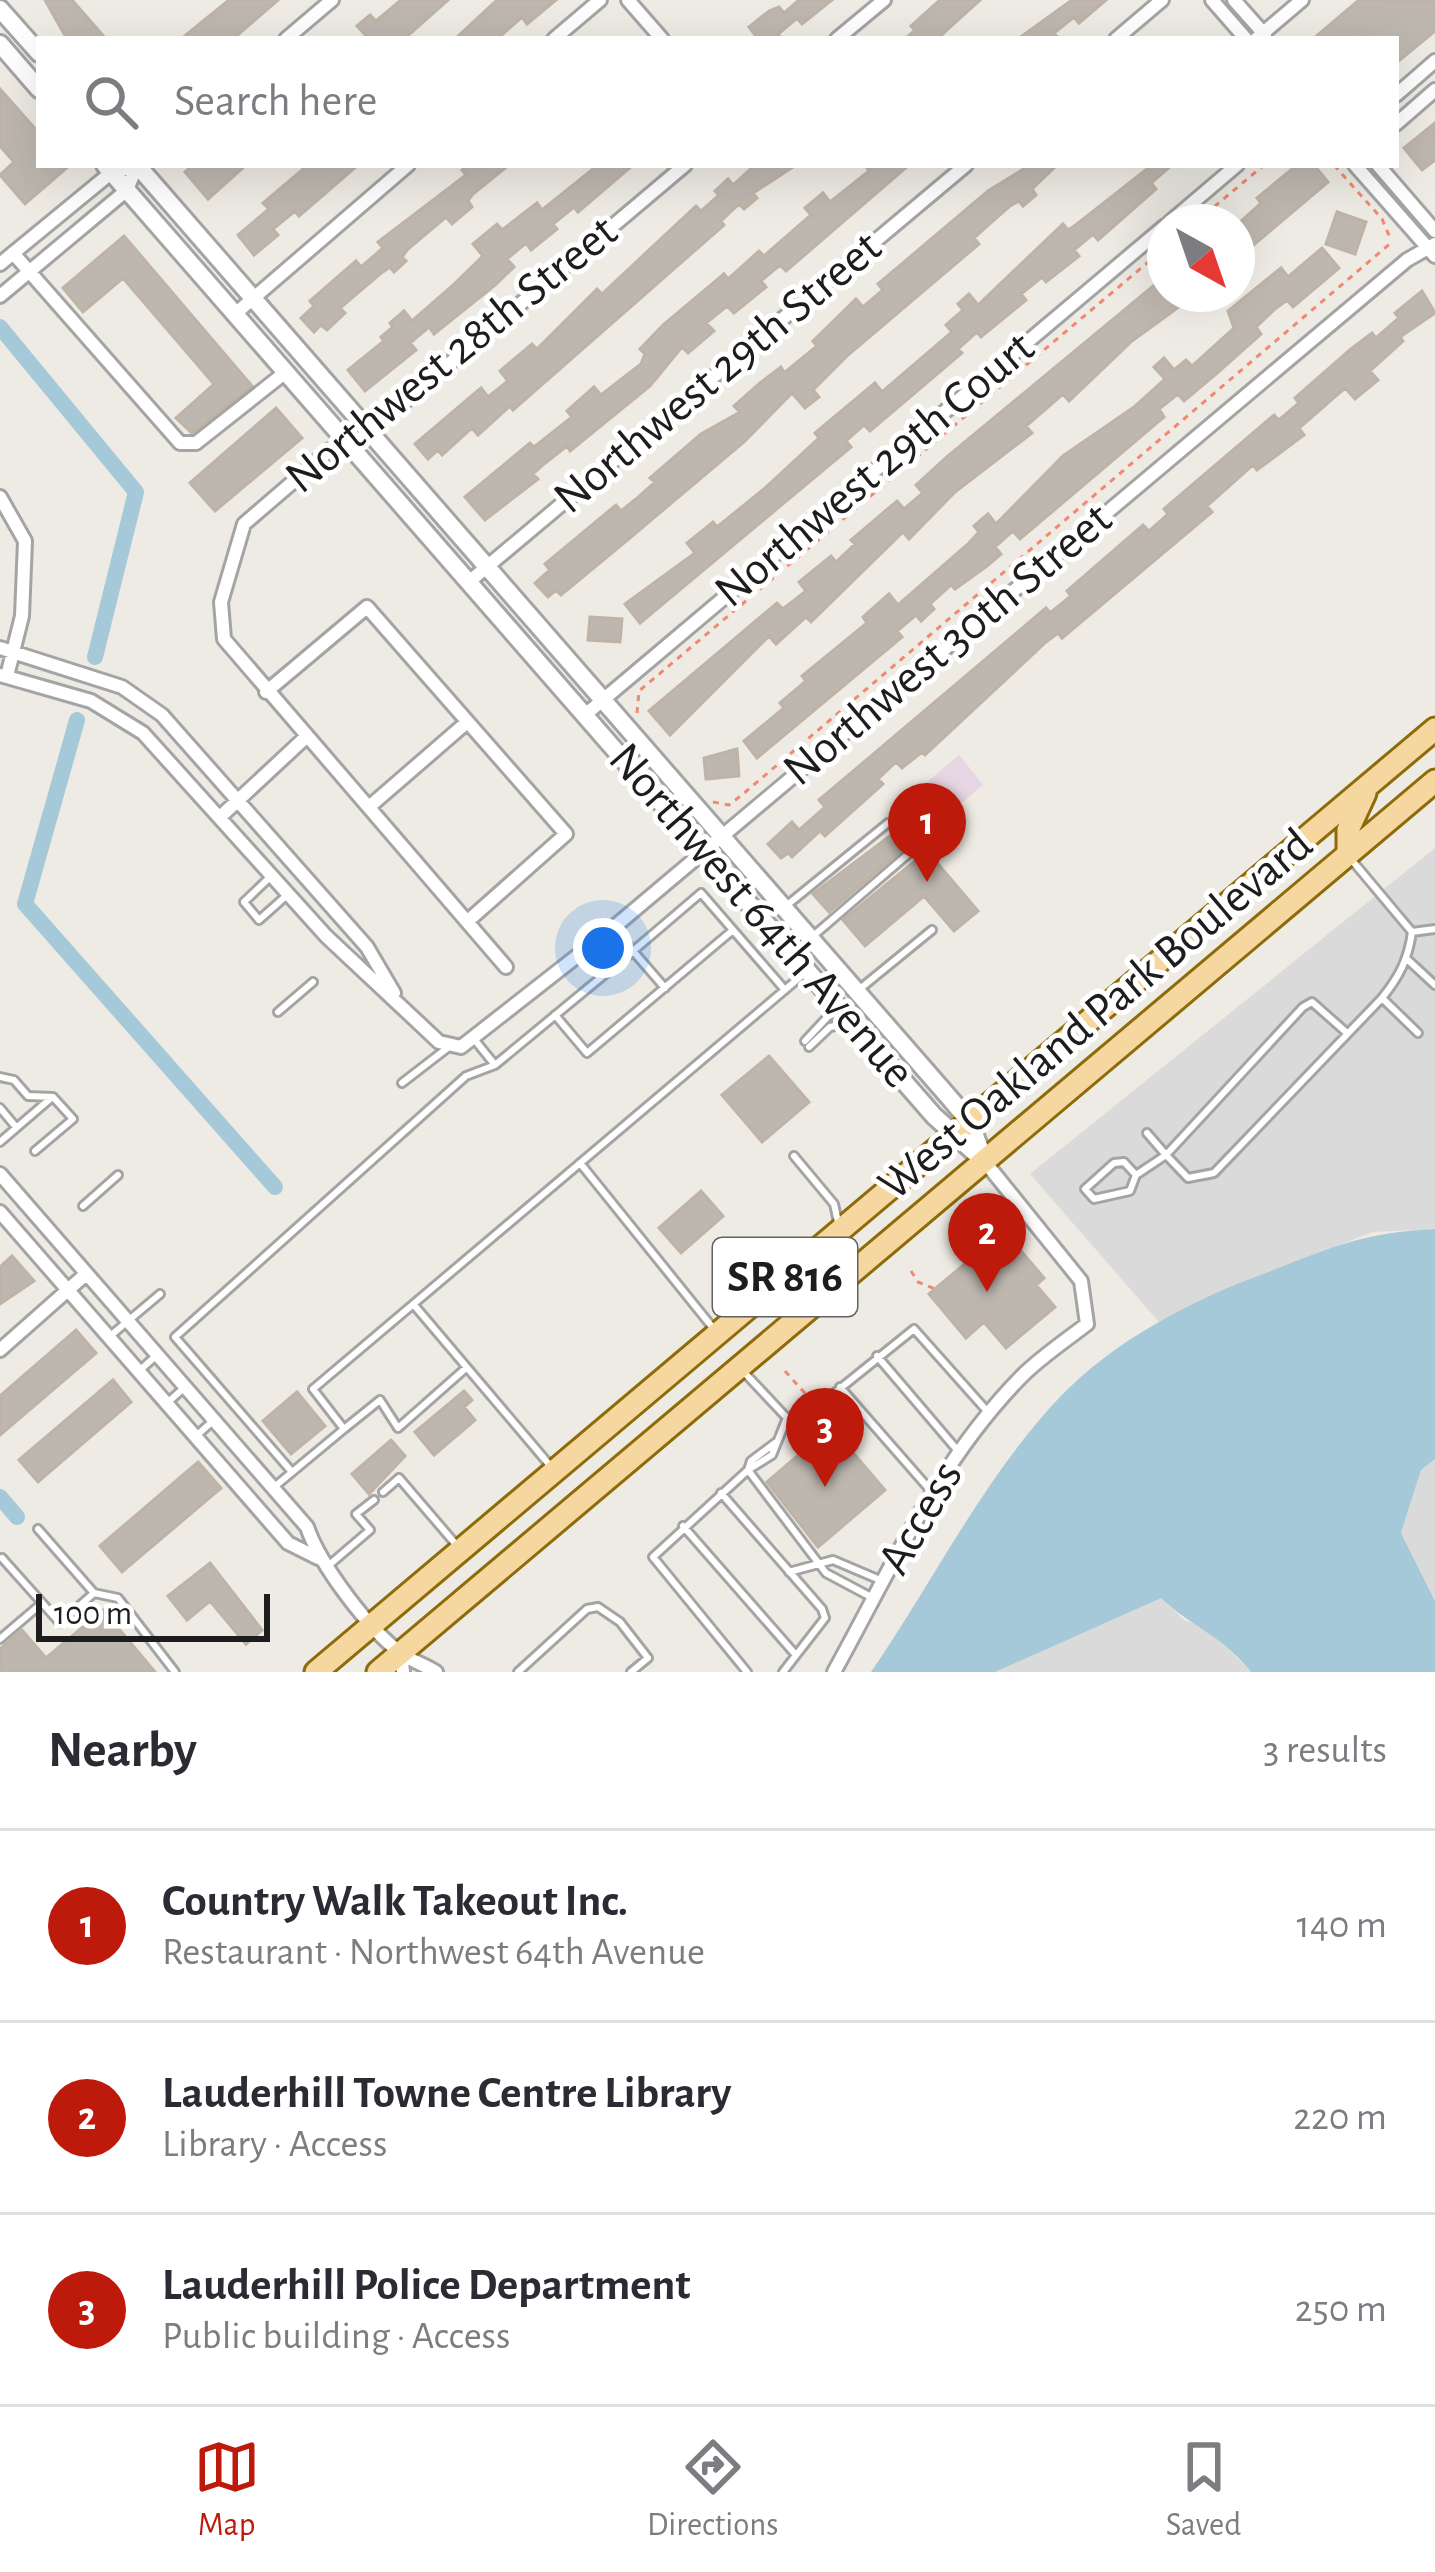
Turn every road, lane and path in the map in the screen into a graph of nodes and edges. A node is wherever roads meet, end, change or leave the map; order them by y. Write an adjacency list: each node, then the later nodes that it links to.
1 (332, 0): 10 (street)
2 (600, 0): 11 (street)
3 (628, 0): 12 (street)
4 (884, 0): 13 (street)
5 (1162, 0): 14 (street)
6 (1212, 0): 15 (street)
7 (1234, 0): 16 (street)
8 (1302, 0): 17 (street)
9 (0, 9): 19 (street)
10 (290, 36)
11 (558, 36)
12 (659, 36)
13 (841, 36)
14 (1120, 36)
15 (1243, 36)
16 (1262, 36)
17 (1264, 36)
18 (0, 44): 21 (street)
19 (36, 50)
20 (1435, 62): 23 (street)
21 (36, 86)
22 (1435, 90): 24 (street)
23 (1399, 92)
24 (1399, 121)
25 (136, 168): 36 (street)
26 (140, 168): 47 (street, Northwest 64th Avenue)
27 (405, 168): 47 (street)
28 (681, 168): 50 (street, Northwest 28th Street)
29 (962, 168): 53 (street, Northwest 29th Street)
30 (1234, 168): 37 (street, Northwest 29th Court)
31 (1260, 168): 38 (path)
32 (1337, 168): 67 (path)
33 (1358, 168): 41 (street)
34 (1381, 168): 39 (street)
35 (109, 169): 36 (street, Northwest 64th Avenue); 42 (street)
36 (127, 190): 45 (street); 48 (street, Northwest 64th Avenue)
37 (1191, 204)
38 (1217, 204)
39 (1435, 230)
40 (1147, 241): 58 (street, Northwest 29th Court)
41 (1433, 250): 71 (street, Northwest 30th Street)
42 (13, 254): 44 (street); 45 (street)
43 (1147, 263): 60 (path)
44 (0, 264)
45 (29, 272): 46 (street); 49 (street)
46 (0, 296)
47 (252, 299): 48 (street); 50 (street, Northwest 64th Avenue)
48 (236, 314): 49 (street, Northwest 64th Avenue)
49 (286, 371): 51 (street, Northwest 64th Avenue)
50 (368, 432): 51 (street, Northwest 28th Street); 53 (street, Northwest 64th Avenue)
51 (352, 445): 54 (street, Northwest 64th Avenue); 57 (street, Northwest 28th Street)
52 (0, 497): 55 (street)
53 (488, 566): 54 (street, Northwest 29th Street); 58 (street, Northwest 64th Avenue)
54 (470, 581): 59 (street, Northwest 64th Avenue)
55 (7, 649): 56 (street); 66 (street)
56 (4, 676): 69 (street)
57 (266, 692): 61 (street); 63 (street)
58 (605, 698): 59 (street, Northwest 29th Court); 71 (street, Northwest 64th Avenue)
59 (586, 715): 72 (street, Northwest 64th Avenue)
60 (638, 716)
61 (466, 723): 68 (street); 79 (street)
62 (1435, 729): 65 (main road, West Oakland Park Boulevard / SR 816)
63 (307, 736): 66 (street); 68 (street)
64 (1435, 781): 73 (main road, West Oakland Park Boulevard / SR 816)
65 (1368, 786): 70 (main road, West Oakland Park Boulevard / SR 816); 73 (main road)
66 (240, 799): 69 (street); 74 (street)
67 (712, 802)
68 (369, 807): 79 (street)
69 (220, 817): 75 (street)
70 (1312, 832): 76 (main road); 110 (main road, West Oakland Park Boulevard / SR 816)
71 (724, 833): 72 (street, Northwest 30th Street); 78 (street, Northwest 64th Avenue)
72 (704, 849): 80 (street, Northwest 30th Street); 89 (street, Northwest 64th Avenue)
73 (1348, 854): 76 (main road, West Oakland Park Boulevard / SR 816); 84 (lane)
74 (291, 860): 75 (street); 96 (street)
75 (272, 875): 77 (street); 77 (lane)
76 (1308, 888): 116 (main road, West Oakland Park Boulevard / SR 816)
77 (289, 893): 96 (street)
78 (786, 906): 85 (street, Northwest 64th Avenue); 85 (lane)
79 (469, 920): 88 (street)
80 (613, 928): 86 (lane); 103 (street, Northwest 30th Street)
81 (1435, 928): 84 (lane)
82 (733, 930): 86 (lane); 92 (lane); 93 (lane)
83 (932, 930): 94 (lane)
84 (1412, 932): 87 (lane)
85 (812, 937): 94 (street, Northwest 64th Avenue)
86 (633, 952): 92 (lane); 100 (lane)
87 (1408, 960): 91 (lane); 95 (lane)
88 (506, 967)
89 (815, 976): 93 (lane); 94 (street); 99 (street, Northwest 64th Avenue)
90 (314, 982): 97 (lane)
91 (1435, 985)
92 (664, 988): 100 (lane)
93 (785, 990): 117 (lane)
94 (858, 991): 98 (street, Northwest 64th Avenue)
95 (1382, 998): 101 (lane); 102 (lane)
96 (401, 1004): 103 (street)
97 (278, 1012)
98 (877, 1012): 99 (street); 110 (street, Northwest 64th Avenue)
99 (849, 1015): 99 (lane); 110 (street, Northwest 64th Avenue)
100 (555, 1016): 104 (lane)
101 (1347, 1033): 114 (lane); 114 (lane)
102 (1418, 1033)
103 (462, 1044): 104 (lane); 106 (lane)
104 (495, 1065): 151 (lane)
105 (0, 1077): 107 (lane)
106 (402, 1084)
107 (52, 1096): 109 (lane); 113 (lane)
108 (0, 1108): 109 (lane)
109 (16, 1127): 112 (lane)
110 (962, 1129): 116 (street, Northwest 64th Avenue); 123 (main road, West Oakland Park Boulevard / SR 816)
111 (1148, 1133): 114 (lane)
112 (0, 1142)
113 (35, 1151)
114 (1166, 1155): 120 (lane)
115 (794, 1156): 123 (lane)
116 (985, 1162): 137 (main road, West Oakland Park Boulevard / SR 816); 144 (street, Access)
117 (580, 1163): 129 (lane); 131 (lane)
118 (0, 1174): 125 (street)
119 (118, 1175): 121 (lane)
120 (1136, 1175): 120 (lane)
121 (83, 1207)
122 (0, 1212): 127 (street)
123 (840, 1231): 131 (main road, West Oakland Park Boulevard / SR 816)
124 (911, 1271): 126 (path)
125 (86, 1274): 127 (street); 130 (street)
126 (935, 1289)
127 (68, 1290): 132 (street); 133 (street)
128 (160, 1294): 130 (lane)
129 (412, 1304): 136 (lane); 147 (lane)
130 (128, 1322): 132 (lane); 134 (street)
131 (718, 1335): 152 (main road, West Oakland Park Boulevard / SR 816)
132 (109, 1337): 138 (street)
133 (0, 1350)
134 (157, 1354): 138 (lane); 140 (street)
135 (877, 1356): 141 (lane); 144 (lane); 149 (lane)
136 (466, 1368): 147 (lane); 152 (lane)
137 (740, 1368): 145 (lane); 172 (main road, West Oakland Park Boulevard / SR 816)
138 (139, 1371): 143 (street)
139 (785, 1371): 142 (path)
140 (185, 1387): 143 (lane); 146 (street)
141 (840, 1387): 145 (lane); 154 (lane)
142 (811, 1400)
143 (167, 1403): 148 (street)
144 (989, 1414): 149 (street, Access)
145 (787, 1418): 150 (lane)
146 (214, 1420): 148 (lane); 153 (street)
147 (344, 1429): 151 (lane)
148 (196, 1436): 163 (street)
149 (958, 1451): 154 (street, Access)
150 (748, 1470): 156 (lane); 162 (lane)
151 (292, 1472): 153 (lane)
152 (555, 1472): 160 (main road, West Oakland Park Boulevard / SR 816)
153 (273, 1488): 163 (street)
154 (931, 1491): 165 (street, Access)
155 (383, 1492): 160 (lane)
156 (721, 1493): 158 (lane); 164 (lane)
157 (374, 1500): 163 (lane)
158 (683, 1526): 171 (lane); 179 (lane)
159 (38, 1528): 166 (lane)
160 (461, 1551): 169 (main road, West Oakland Park Boulevard / SR 816)
161 (2, 1558): 168 (lane)
162 (817, 1560): 164 (lane); 165 (lane); 167 (lane)
163 (322, 1563): 169 (street)
164 (789, 1572): 171 (lane)
165 (883, 1582): 167 (street, Access)
166 (94, 1594): 168 (lane); 173 (lane)
167 (874, 1599): 181 (street, Access)
168 (41, 1604): 170 (lane)
169 (374, 1624): 172 (street); 174 (main road, West Oakland Park Boulevard / SR 816)
170 (0, 1639)
171 (796, 1655): 180 (lane)
172 (402, 1663): 175 (main road, West Oakland Park Boulevard / SR 816); 176 (street)
173 (175, 1672)
174 (316, 1672)
175 (378, 1672)
176 (436, 1672)
177 (518, 1672): 178 (lane)
178 (632, 1672)
179 (747, 1672)
180 (783, 1672)
181 (834, 1672)

